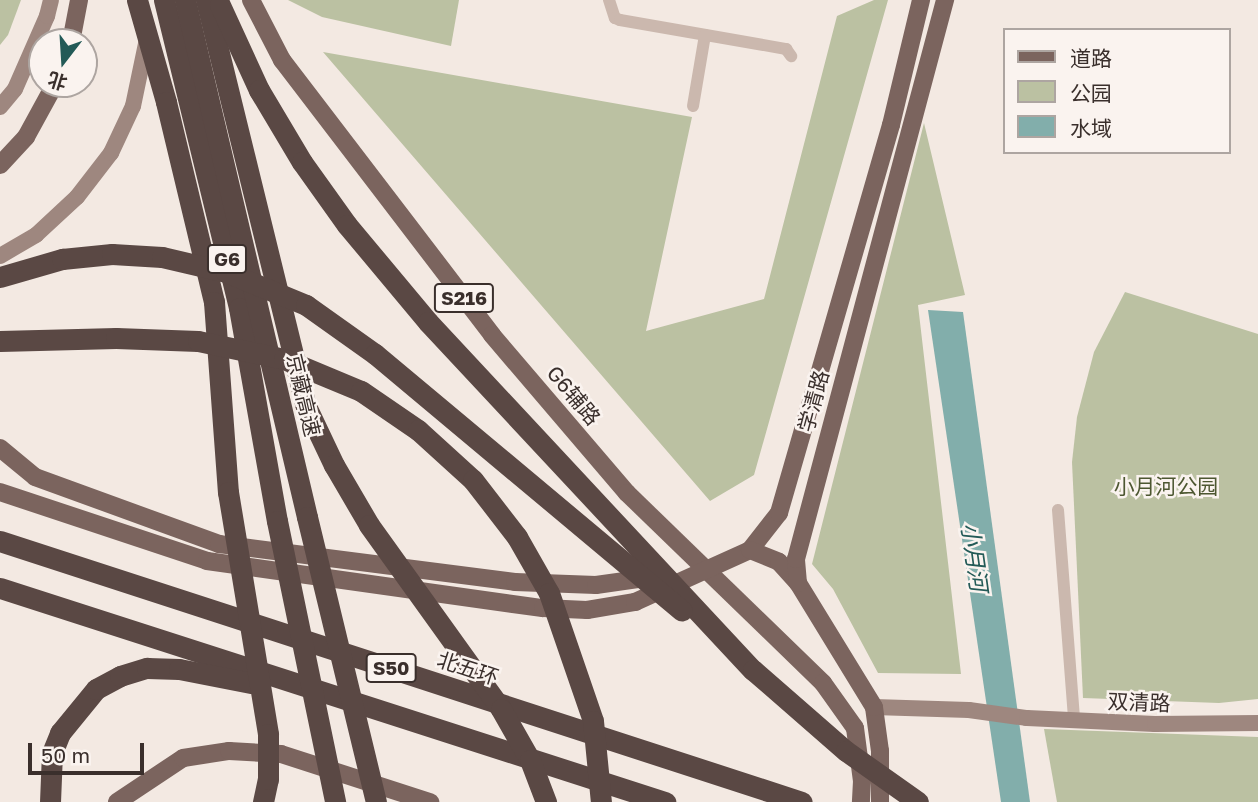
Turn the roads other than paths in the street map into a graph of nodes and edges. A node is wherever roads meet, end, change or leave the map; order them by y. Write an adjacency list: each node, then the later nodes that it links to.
1 (51, 0): 17 (street)
2 (79, 0): 11 (main road)
3 (137, 0): 13 (highway)
4 (164, 0): 38 (highway, G6, bridge)
5 (184, 0): 39 (highway, 京藏高速 / G6, bridge)
6 (251, 0): 27 (main road, G6辅路 / S216)
7 (609, 0): 12 (street)
8 (921, 0): 26 (main road, 学清路)
9 (945, 0): 28 (main road, 学清路)
10 (214, 2): 30 (highway, bridge); 41 (highway, bridge)
11 (74, 28)
12 (705, 35): 14 (street); 16 (street)
13 (147, 38): 19 (street); 37 (highway, bridge)
14 (791, 56)
15 (47, 98): 18 (main road)
16 (693, 106)
17 (0, 107)
18 (0, 165)
19 (0, 256)
20 (0, 277): 30 (highway, bridge)
21 (0, 341): 42 (highway, bridge)
22 (0, 448): 27 (main road)
23 (0, 492): 27 (main road, 学清路)
24 (1058, 510): 32 (street)
25 (0, 541): 44 (highway, 北五环 / S50)
26 (750, 550): 27 (main road, 学清路); 28 (main road)
27 (709, 570): 45 (main road, G6辅路 / S216)
28 (798, 583): 31 (main road)
29 (0, 588): 34 (highway, S50)
30 (753, 670): 47 (highway, bridge)
31 (874, 708): 32 (street, 双清路); 46 (main road)
32 (1074, 720): 33 (street, 双清路)
33 (1258, 723)
34 (460, 738): 35 (highway); 43 (highway, S50)
35 (50, 802)
36 (117, 802): 40 (main road)
37 (263, 802)
38 (335, 802)
39 (376, 802)
40 (430, 802)
41 (546, 802)
42 (601, 802)
43 (665, 802)
44 (802, 802)
45 (862, 802)
46 (880, 802)
47 (918, 802)

